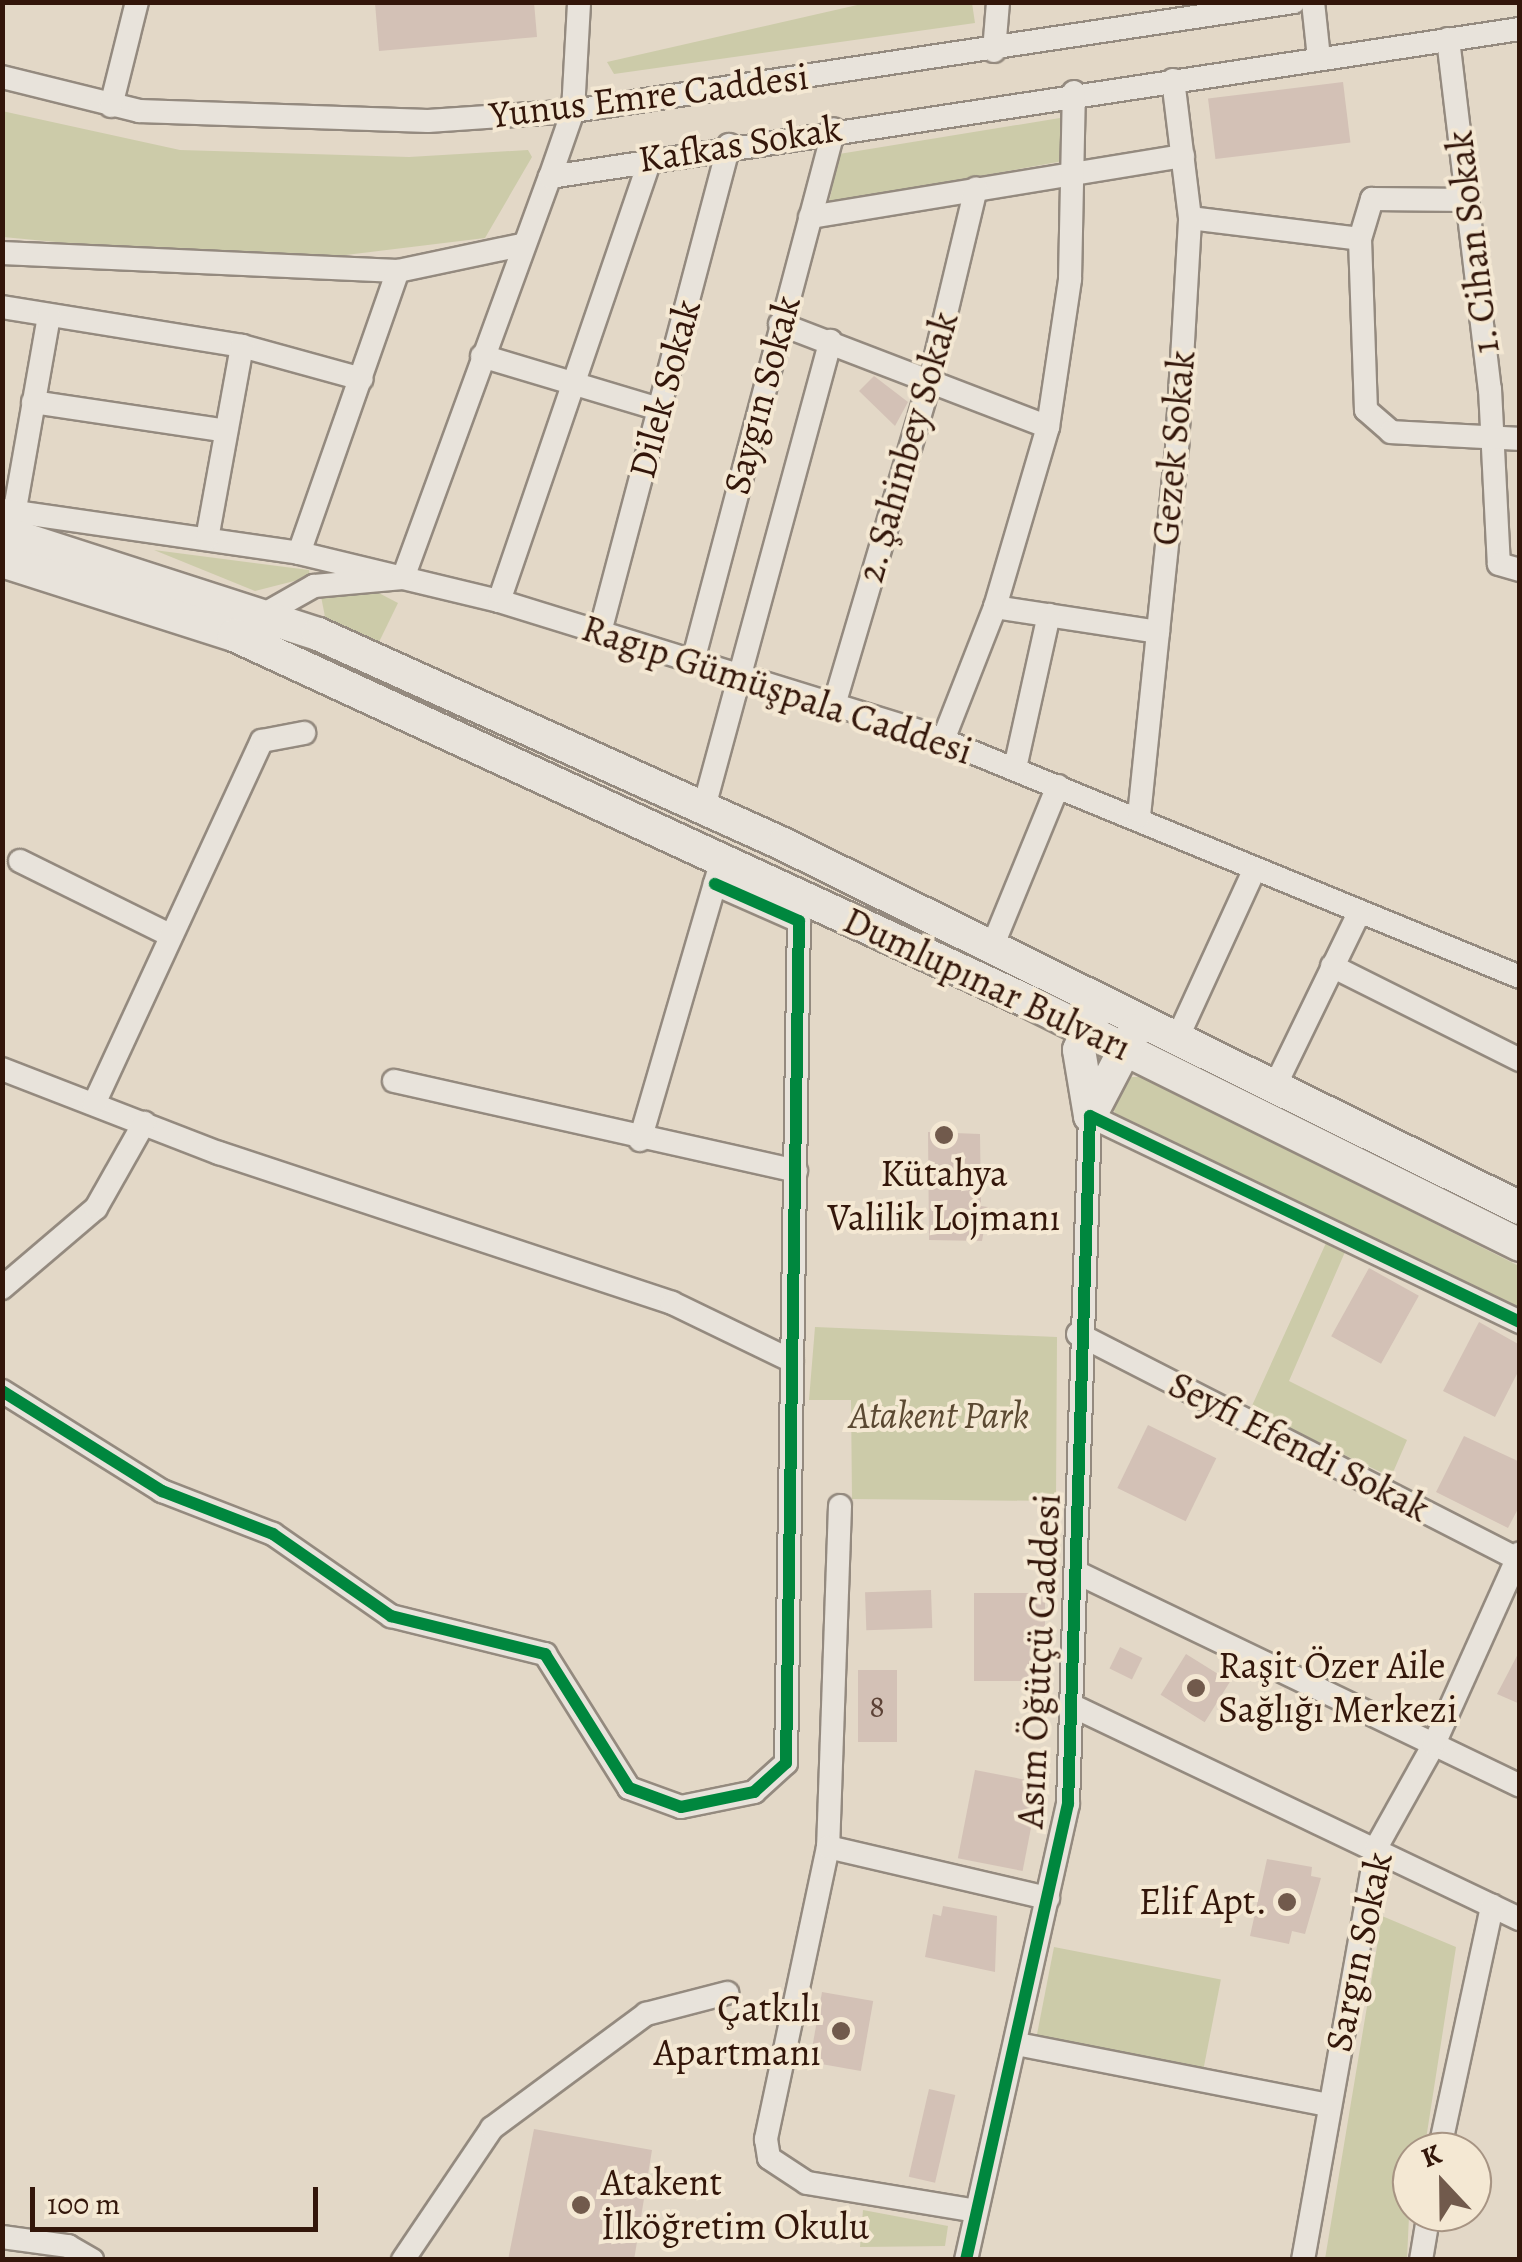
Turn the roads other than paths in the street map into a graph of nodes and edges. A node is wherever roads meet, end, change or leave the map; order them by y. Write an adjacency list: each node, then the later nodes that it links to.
1 (137, 2): 13 (street)
2 (579, 2): 14 (street)
3 (998, 2): 8 (street)
4 (1294, 2): 8 (street, Yunus Emre Caddesi)
5 (1313, 2): 9 (street)
6 (1520, 28): 7 (street, Kafkas Sokak)
7 (1448, 39): 9 (street, Kafkas Sokak); 22 (street, 1. Cihan Sokak)
8 (994, 50): 14 (street, Yunus Emre Caddesi)
9 (1319, 58): 11 (street, Kafkas Sokak)
10 (2, 77): 13 (street, Yunus Emre Caddesi)
11 (1173, 80): 12 (street, Kafkas Sokak); 17 (street, Gezek Sokak)
12 (1074, 92): 15 (street, Kafkas Sokak); 19 (street)
13 (111, 106): 14 (street, Yunus Emre Caddesi)
14 (573, 111): 20 (street)
15 (834, 129): 16 (street, Kafkas Sokak); 23 (street, Saygın Sokak)
16 (730, 145): 18 (street, Kafkas Sokak); 39 (street, Dilek Sokak)
17 (1183, 156): 19 (street); 24 (street, Gezek Sokak)
18 (651, 158): 20 (street, Kafkas Sokak); 37 (street)
19 (1070, 173): 21 (street); 40 (street)
20 (550, 176): 26 (street)
21 (976, 188): 23 (street); 36 (street, 2. Şahinbey Sokak)
22 (1468, 200): 25 (street); 43 (street, 1. Cihan Sokak)
23 (810, 216): 31 (street, Saygın Sokak)
24 (1190, 218): 25 (street); 55 (street, Gezek Sokak)
25 (1360, 239): 43 (street)
26 (521, 246): 28 (street); 34 (street)
27 (2, 253): 28 (street)
28 (398, 270): 35 (street)
29 (2, 308): 30 (street)
30 (49, 316): 33 (street); 38 (street)
31 (780, 324): 32 (street); 56 (street, Saygın Sokak)
32 (831, 341): 36 (street); 57 (street)
33 (242, 346): 35 (street); 41 (street)
34 (482, 356): 37 (street); 49 (street)
35 (362, 379): 46 (street)
36 (930, 380): 40 (street); 58 (street, 2. Şahinbey Sokak)
37 (574, 383): 39 (street); 50 (street)
38 (34, 402): 41 (street); 44 (street)
39 (659, 410): 54 (street, Dilek Sokak)
40 (1048, 428): 51 (street)
41 (226, 430): 45 (street)
42 (1520, 439): 43 (street)
43 (1490, 440): 48 (street, 1. Cihan Sokak)
44 (6, 517): 45 (street, Ragıp Gümüşpala Caddesi); 52 (main road, Dumlupınar Bulvarı)
45 (206, 539): 46 (street, Ragıp Gümüşpala Caddesi)
46 (300, 554): 49 (street, Ragıp Gümüşpala Caddesi)
47 (2, 561): 67 (main road, Dumlupınar Bulvarı)
48 (1509, 567)
49 (403, 578): 50 (street, Ragıp Gümüşpala Caddesi); 52 (street)
50 (499, 601): 54 (street, Ragıp Gümüşpala Caddesi)
51 (996, 607): 53 (street); 60 (street)
52 (268, 612): 63 (main road, Dumlupınar Bulvarı)
53 (1049, 615): 55 (street); 61 (street)
54 (600, 632): 56 (street, Ragıp Gümüşpala Caddesi)
55 (1158, 632): 64 (street, Gezek Sokak)
56 (693, 661): 57 (street, Ragıp Gümüşpala Caddesi)
57 (739, 678): 58 (street, Ragıp Gümüşpala Caddesi); 63 (street)
58 (834, 705): 60 (street, Ragıp Gümüşpala Caddesi)
59 (304, 733): 69 (street)
60 (943, 740): 61 (street, Ragıp Gümüşpala Caddesi)
61 (1015, 768): 62 (street, Ragıp Gümüşpala Caddesi)
62 (1058, 786): 64 (street, Ragıp Gümüşpala Caddesi); 70 (street)
63 (704, 807): 70 (main road, Dumlupınar Bulvarı)
64 (1139, 816): 66 (street, Ragıp Gümüşpala Caddesi)
65 (20, 861): 69 (street)
66 (1254, 871): 68 (street, Ragıp Gümüşpala Caddesi); 75 (street)
67 (718, 873): 73 (main road, Dumlupınar Bulvarı); 83 (street); 84 (street)
68 (1359, 913): 71 (street); 72 (street, Ragıp Gümüşpala Caddesi)
69 (170, 935): 80 (street)
70 (992, 947): 73 (main road, Dumlupınar Bulvarı)
71 (1332, 966): 76 (street); 79 (street)
72 (1520, 978)
73 (1093, 1017): 74 (main road, Dumlupınar Bulvarı); 81 (main road)
74 (1133, 1035): 75 (main road, Dumlupınar Bulvarı); 81 (main road); 86 (main road, Dumlupınar Bulvarı)
75 (1176, 1041): 79 (main road, Dumlupınar Bulvarı)
76 (1520, 1060)
77 (2, 1069): 80 (street)
78 (394, 1082): 83 (street)
79 (1276, 1086): 85 (main road, Dumlupınar Bulvarı)
80 (94, 1104): 82 (street)
81 (1090, 1116): 88 (street); 89 (street, Asım Öğütçü Caddesi)
82 (144, 1123): 87 (street); 90 (street)
83 (640, 1140): 84 (street)
84 (796, 1170): 90 (street)
85 (1519, 1208)
86 (1520, 1245)
87 (2, 1288)
88 (1520, 1322)
89 (1078, 1334): 93 (street, Seyfi Efendi Sokak); 94 (street, Asım Öğütçü Caddesi)
90 (792, 1361): 91 (street)
91 (2, 1391)
92 (840, 1506): 99 (street)
93 (1519, 1558): 96 (street, Sargın Sokak)
94 (1080, 1574): 95 (street, Asım Öğütçü Caddesi); 96 (street)
95 (1074, 1707): 98 (street); 100 (street, Asım Öğütçü Caddesi)
96 (1434, 1744): 97 (street); 98 (street, Sargın Sokak)
97 (1520, 1786)
98 (1378, 1846): 101 (street); 105 (street, Sargın Sokak)
99 (828, 1847): 100 (street); 107 (street)
100 (1048, 1898): 104 (street, Asım Öğütçü Caddesi)
101 (1492, 1906): 102 (street); 106 (street)
102 (1520, 1919)
103 (727, 1993): 111 (street)
104 (1017, 2044): 105 (street); 107 (street, Asım Öğütçü Caddesi)
105 (1328, 2106): 113 (street, Sargın Sokak)
106 (1443, 2132)
107 (976, 2210): 112 (street, Asım Öğütçü Caddesi)
108 (1426, 2232): 114 (street)
109 (2, 2237): 110 (street)
110 (92, 2260)
111 (403, 2260)
112 (966, 2260)
113 (1303, 2260)
114 (1421, 2260)

